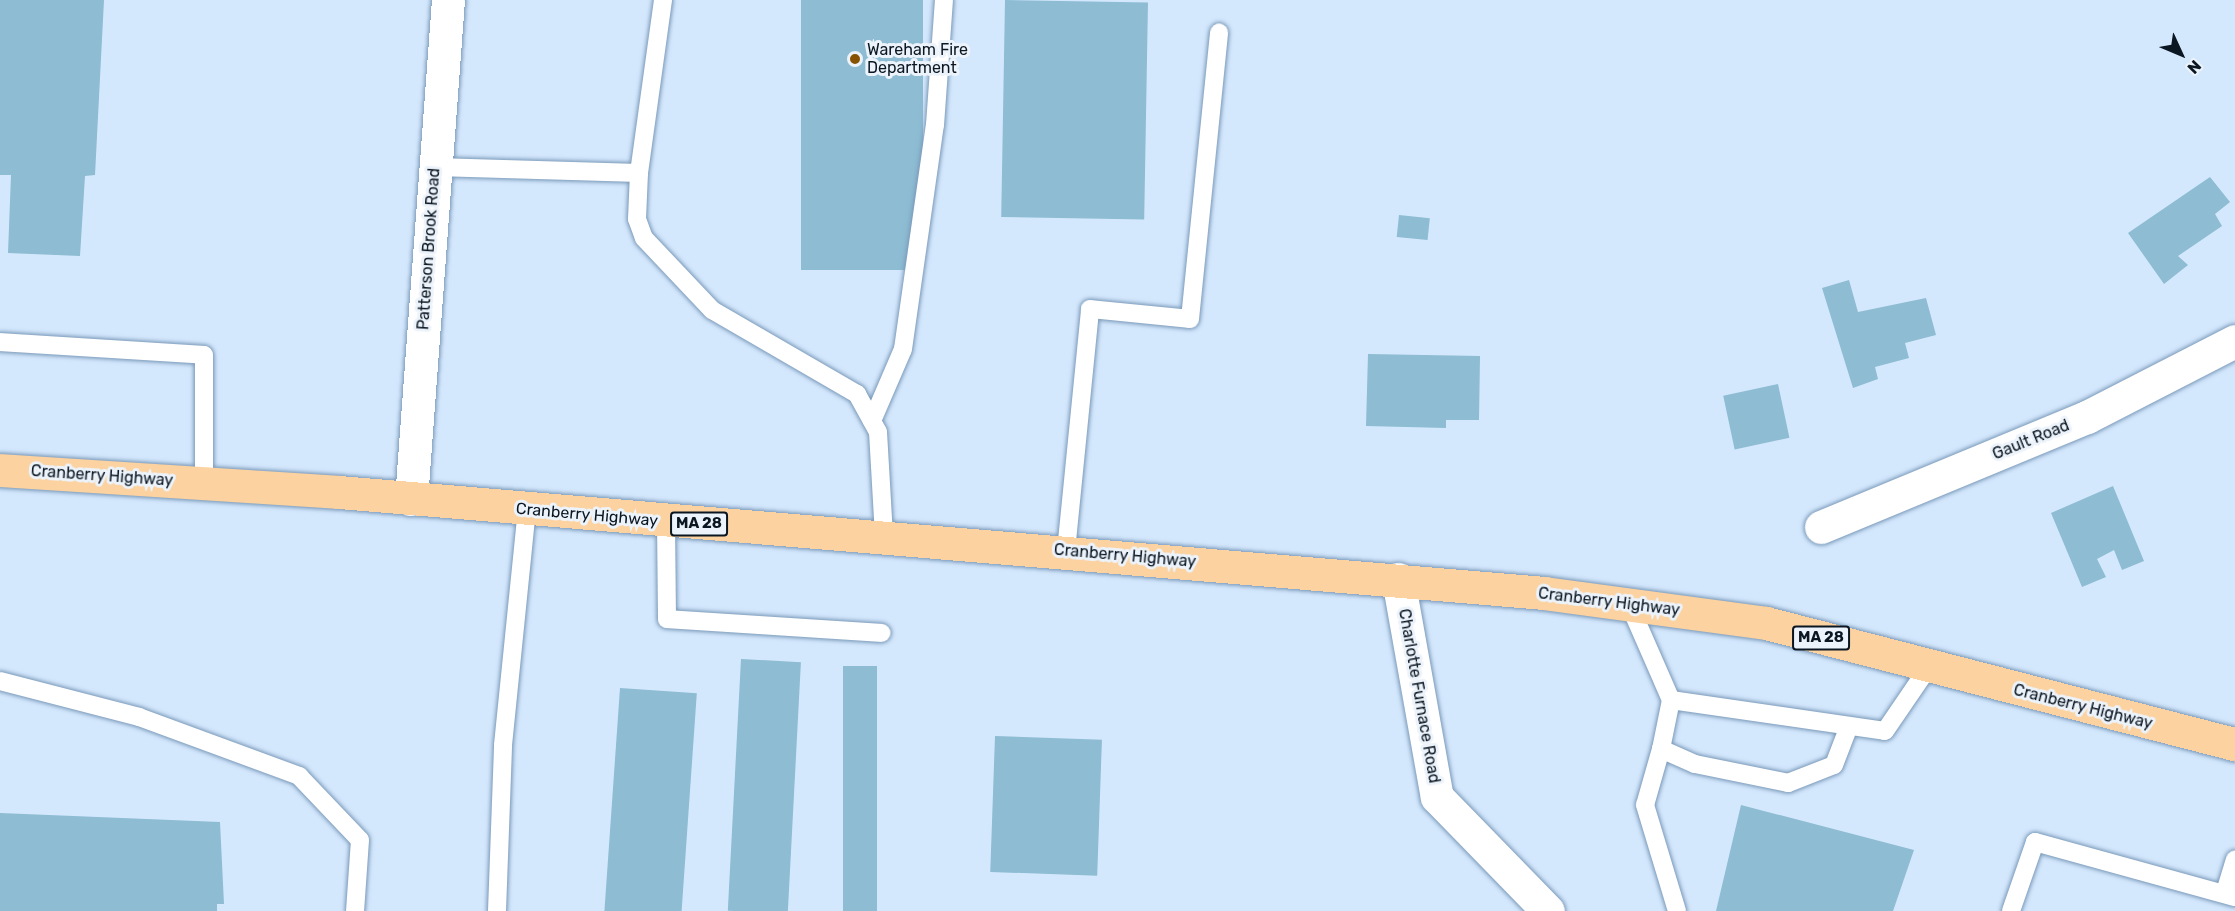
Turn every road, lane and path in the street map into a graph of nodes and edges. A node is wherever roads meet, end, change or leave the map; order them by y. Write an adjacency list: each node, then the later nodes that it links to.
1 (448, 0): 5 (street, Patterson Brook Road)
2 (663, 0): 6 (lane)
3 (944, 0): 9 (lane)
4 (1219, 32): 17 (lane)
5 (436, 167): 6 (lane); 12 (street, Patterson Brook Road)
6 (639, 173): 9 (lane)
7 (2235, 341): 15 (street, Gault Road)
8 (0, 342): 11 (lane)
9 (872, 421): 16 (lane)
10 (0, 470): 11 (main road, Cranberry Highway / MA 28)
11 (204, 483): 12 (main road, Cranberry Highway / MA 28)
12 (411, 499): 13 (main road, Cranberry Highway / MA 28)
13 (527, 509): 14 (main road, Cranberry Highway / MA 28); 30 (lane)
14 (666, 522): 16 (main road, Cranberry Highway / MA 28); 20 (lane)
15 (1821, 527)
16 (884, 536): 17 (main road, Cranberry Highway / MA 28)
17 (1066, 551): 18 (main road, Cranberry Highway / MA 28)
18 (1398, 579): 19 (main road, Cranberry Highway / MA 28); 31 (street, Charlotte Furnace Road)
19 (1629, 604): 21 (main road, Cranberry Highway / MA 28); 23 (lane)
20 (882, 633)
21 (1928, 668): 24 (lane); 25 (main road, Cranberry Highway / MA 28)
22 (0, 681): 29 (lane)
23 (1671, 700): 24 (lane); 26 (lane)
24 (1848, 728): 26 (lane)
25 (2235, 744)
26 (1661, 749): 32 (lane)
27 (2235, 859): 28 (lane)
28 (2230, 895): 33 (lane)
29 (355, 911)
30 (497, 911)
31 (1548, 911)
32 (1677, 911)
33 (2011, 911)

